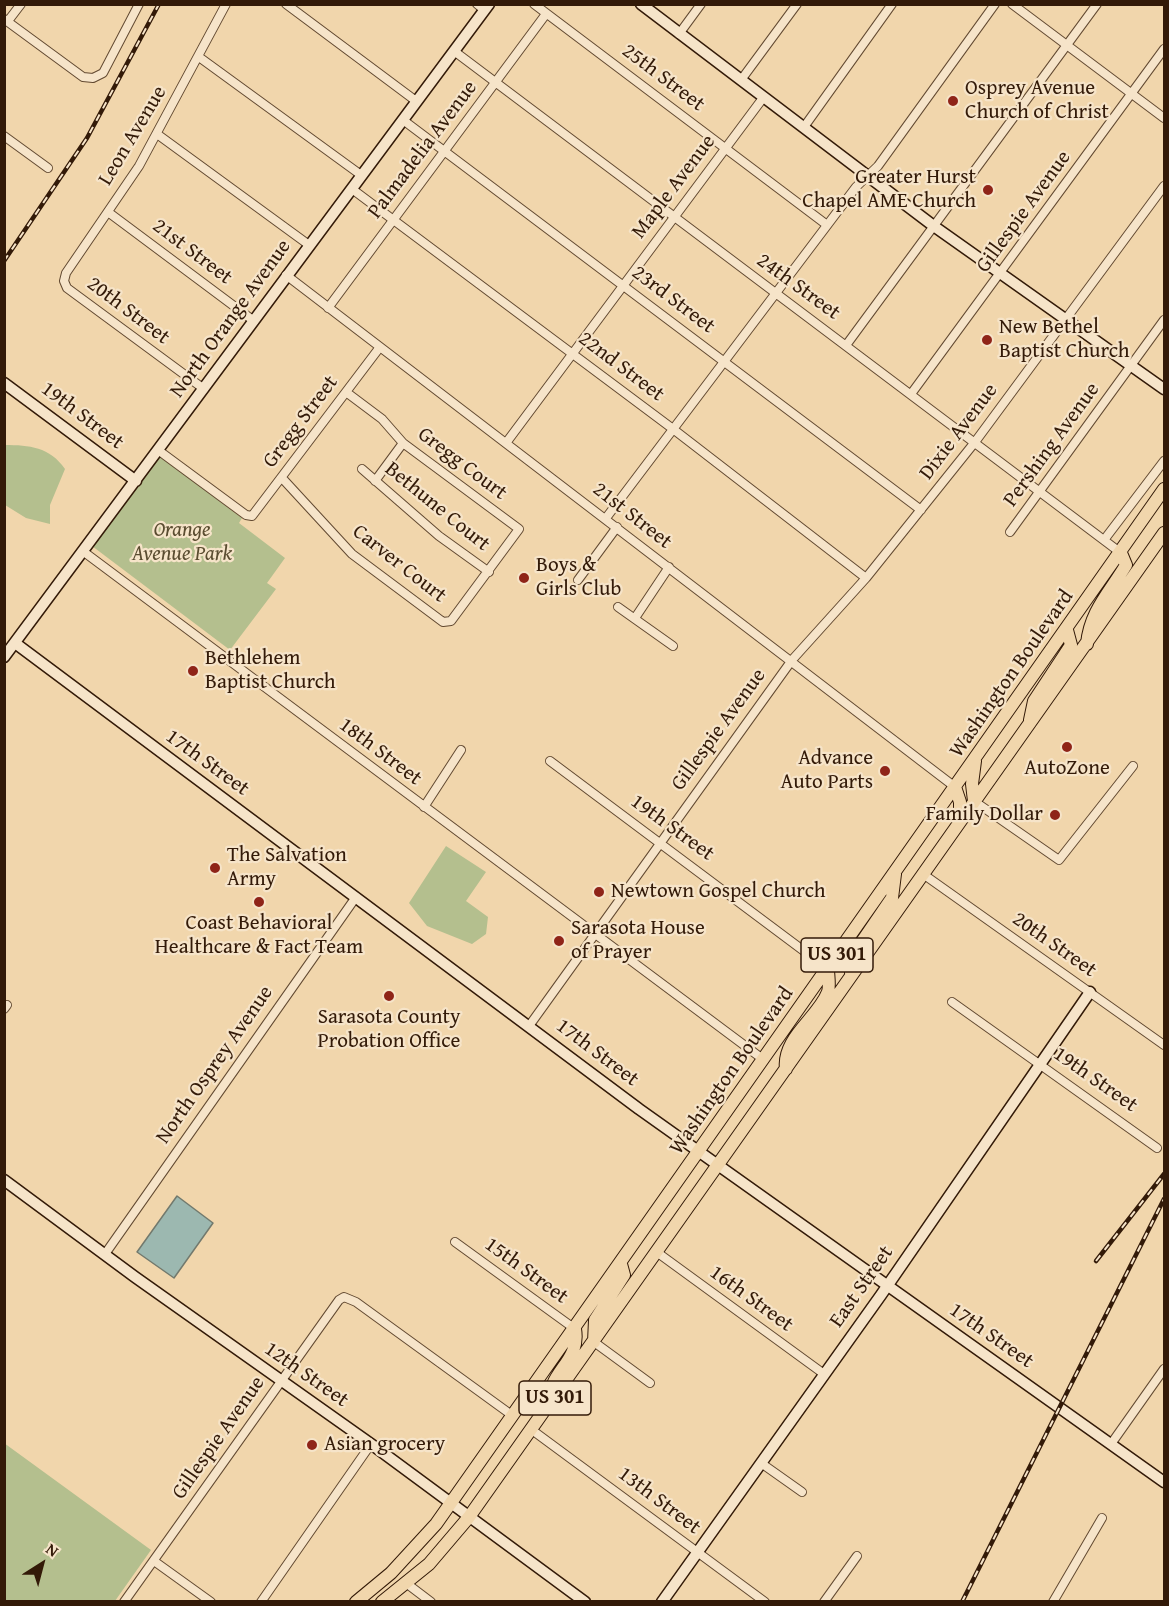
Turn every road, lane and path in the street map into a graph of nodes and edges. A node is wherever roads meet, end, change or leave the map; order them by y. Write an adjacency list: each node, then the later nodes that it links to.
1 (21, 4): 15 (street)
2 (139, 4): 15 (street)
3 (226, 4): 20 (street, Leon Avenue)
4 (286, 4): 25 (street)
5 (534, 4): 14 (street, 25th Street)
6 (641, 4): 16 (street)
7 (701, 4): 16 (street)
8 (797, 4): 21 (street)
9 (892, 4): 28 (street)
10 (995, 4): 35 (street)
11 (1012, 4): 17 (street)
12 (1097, 4): 17 (street)
13 (483, 6): 19 (street, North Orange Avenue)
14 (546, 14): 22 (street, Palmadelia Avenue); 31 (street, 25th Street)
15 (6, 20)
16 (679, 34): 21 (street)
17 (1068, 46): 23 (street); 42 (street)
18 (1164, 49): 23 (street, Gillespie Avenue)
19 (454, 51): 22 (street, 24th Street); 25 (street, North Orange Avenue)
20 (199, 57): 29 (street, Leon Avenue); 34 (street)
21 (741, 80): 24 (street)
22 (495, 82): 32 (street, Palmadelia Avenue); 39 (street, 24th Street)
23 (1132, 94): 26 (street); 44 (street, Gillespie Avenue)
24 (763, 98): 28 (street); 31 (street, Maple Avenue)
25 (416, 101): 27 (street, North Orange Avenue)
26 (1164, 118)
27 (403, 120): 32 (street, 23rd Street); 34 (street, North Orange Avenue)
28 (804, 127): 35 (street)
29 (157, 134): 38 (street, Leon Avenue); 43 (street)
30 (4, 136): 33 (street)
31 (726, 147): 39 (street, Maple Avenue); 41 (street, 25th Street)
32 (444, 151): 40 (street, Palmadelia Avenue); 47 (street, 23rd Street)
33 (48, 168)
34 (361, 175): 37 (street, North Orange Avenue)
35 (867, 177): 41 (street); 42 (street)
36 (1164, 186): 50 (street, Dixie Avenue)
37 (351, 189): 40 (street, 22nd Street); 43 (street, North Orange Avenue)
38 (108, 212): 46 (street, Leon Avenue); 52 (street, 21st Street)
39 (674, 217): 47 (street, Maple Avenue); 48 (street, 24th Street)
40 (393, 219): 49 (street, Palmadelia Avenue); 55 (street, 22nd Street)
41 (827, 225): 48 (street)
42 (935, 227): 44 (street); 53 (street)
43 (309, 245): 45 (street, North Orange Avenue)
44 (1002, 274): 50 (street); 62 (street, Gillespie Avenue)
45 (286, 275): 49 (street, 21st Street); 52 (street, North Orange Avenue)
46 (63, 281): 59 (street, 20th Street)
47 (624, 285): 55 (street, Maple Avenue); 56 (street, 23rd Street)
48 (776, 294): 53 (street, 24th Street); 56 (street)
49 (328, 308): 54 (street, 21st Street)
50 (1067, 318): 57 (street); 64 (street, Dixie Avenue)
51 (1164, 320): 57 (street, Pershing Avenue)
52 (254, 321): 59 (street, North Orange Avenue)
53 (847, 344): 62 (street, 24th Street)
54 (380, 347): 61 (street, Gregg Street); 66 (street, 21st Street)
55 (573, 354): 63 (street, 22nd Street); 66 (street, Maple Avenue)
56 (723, 361): 63 (street); 75 (street, 23rd Street)
57 (1133, 365): 60 (street); 74 (street, Pershing Avenue)
58 (4, 383): 71 (street, 19th Street)
59 (204, 389): 67 (street, North Orange Avenue)
60 (1164, 389)
61 (346, 392): 65 (street, Gregg Court); 70 (street, Gregg Street)
62 (911, 394): 64 (street, 24th Street)
63 (673, 429): 76 (street); 85 (street, 22nd Street)
64 (975, 442): 74 (street, 24th Street); 75 (street, Dixie Avenue)
65 (403, 443): 72 (street); 84 (street, Gregg Court)
66 (506, 443): 76 (street, 21st Street)
67 (158, 450): 70 (street, Gregg Street); 71 (street, North Orange Avenue)
68 (1164, 461): 80 (street)
69 (362, 469): 72 (street, Bethune Court)
70 (282, 478): 84 (street, Carver Court)
71 (136, 481): 81 (street, North Orange Avenue)
72 (375, 481): 84 (street, Bethune Court)
73 (1164, 489): 82 (main road, Washington Boulevard / US 301)
74 (1040, 491): 78 (street, Pershing Avenue); 80 (street, 24th Street)
75 (921, 510): 85 (street, Dixie Avenue)
76 (606, 518): 77 (street, 21st Street)
77 (617, 526): 83 (street, 21st Street); 86 (street)
78 (1010, 532)
79 (1164, 533): 91 (main road, Washington Boulevard / US 301)
80 (1104, 540): 82 (street, 24th Street)
81 (84, 552): 90 (street, North Orange Avenue); 102 (street, 18th Street)
82 (1121, 553): 89 (main road, Washington Boulevard / US 301); 91 (main road)
83 (669, 567): 88 (street); 94 (street, 21st Street)
84 (489, 572)
85 (866, 578): 94 (street, Dixie Avenue)
86 (578, 580)
87 (618, 607): 88 (street)
88 (635, 618): 92 (street)
89 (1067, 630): 95 (main road); 97 (main road, Washington Boulevard / US 301)
90 (15, 643): 93 (street, North Orange Avenue); 107 (street, 17th Street)
91 (1087, 644): 95 (main road, Washington Boulevard / US 301)
92 (673, 646)
93 (4, 657)
94 (792, 660): 100 (street, 21st Street); 104 (street, Gillespie Avenue)
95 (1029, 724): 101 (main road, Washington Boulevard / US 301)
96 (461, 750): 102 (street, 18th Street)
97 (975, 760): 100 (main road, Washington Boulevard / US 301); 101 (main road)
98 (550, 761): 104 (street, 19th Street)
99 (1133, 766): 101 (street)
100 (955, 787): 103 (main road); 105 (main road, Washington Boulevard / US 301)
101 (974, 801): 103 (main road, Washington Boulevard / US 301)
102 (424, 807): 108 (street, 18th Street)
103 (960, 820): 106 (main road, Washington Boulevard / US 301)
104 (661, 842): 108 (street, Gillespie Avenue); 109 (street, 19th Street)
105 (896, 873): 109 (main road, Washington Boulevard / US 301); 110 (main road)
106 (923, 874): 110 (main road, Washington Boulevard / US 301); 111 (street, 20th Street)
107 (356, 897): 113 (street, 17th Street); 124 (street, North Osprey Avenue)
108 (596, 935): 113 (street, Gillespie Avenue); 115 (street, 18th Street)
109 (828, 969): 115 (main road, Washington Boulevard / US 301); 117 (main road)
110 (851, 976): 117 (main road, Washington Boulevard / US 301)
111 (1089, 992): 114 (street, 20th Street); 116 (street, East Street)
112 (952, 1002): 116 (street, 19th Street)
113 (529, 1026): 119 (street, 17th Street)
114 (1164, 1045)
115 (764, 1060): 119 (main road, Washington Boulevard / US 301)
116 (1039, 1065): 118 (street, 19th Street); 126 (street, East Street)
117 (786, 1070): 120 (main road, Washington Boulevard / US 301)
118 (1157, 1148)
119 (700, 1151): 120 (street, 17th Street); 125 (main road, Washington Boulevard / US 301)
120 (720, 1165): 123 (main road, Washington Boulevard / US 301); 126 (street, 17th Street)
121 (4, 1180): 124 (street, 12th Street)
122 (455, 1242): 127 (street, 15th Street)
123 (658, 1253): 128 (main road, Washington Boulevard / US 301); 130 (street, 16th Street)
124 (105, 1254): 131 (street, 12th Street)
125 (621, 1264): 127 (main road, Washington Boulevard / US 301); 128 (main road)
126 (887, 1286): 130 (street, East Street); 137 (street, 17th Street)
127 (575, 1329): 133 (main road); 134 (main road, Washington Boulevard / US 301)
128 (594, 1342): 132 (street); 133 (main road, Washington Boulevard / US 301)
129 (1164, 1369): 137 (street)
130 (824, 1374): 138 (street, East Street)
131 (281, 1382): 134 (street, Gillespie Avenue); 136 (street, 12th Street); 146 (street, Gillespie Avenue)
132 (650, 1383)
133 (551, 1404): 135 (main road, Washington Boulevard / US 301)
134 (513, 1416): 141 (main road, Washington Boulevard / US 301)
135 (532, 1430): 142 (main road, Washington Boulevard / US 301); 144 (street, 13th Street)
136 (371, 1444): 141 (street, 12th Street); 150 (street)
137 (1111, 1444): 139 (street, 17th Street)
138 (761, 1463): 140 (street); 144 (street, East Street)
139 (1164, 1482)
140 (802, 1492)
141 (452, 1504): 142 (street, 12th Street); 151 (main road, Washington Boulevard / US 301)
142 (470, 1517): 147 (main road, Washington Boulevard / US 301); 154 (street, 12th Street)
143 (1102, 1518): 158 (street)
144 (697, 1552): 155 (street, East Street); 156 (street, 13th Street)
145 (857, 1556): 157 (street)
146 (154, 1561): 148 (street, Gillespie Avenue); 149 (street)
147 (406, 1583): 152 (main road, Washington Boulevard / US 301); 153 (street)
148 (124, 1602)
149 (211, 1602)
150 (261, 1602)
151 (356, 1602)
152 (382, 1602)
153 (431, 1602)
154 (585, 1602)
155 (662, 1602)
156 (765, 1602)
157 (824, 1602)
158 (1053, 1602)

